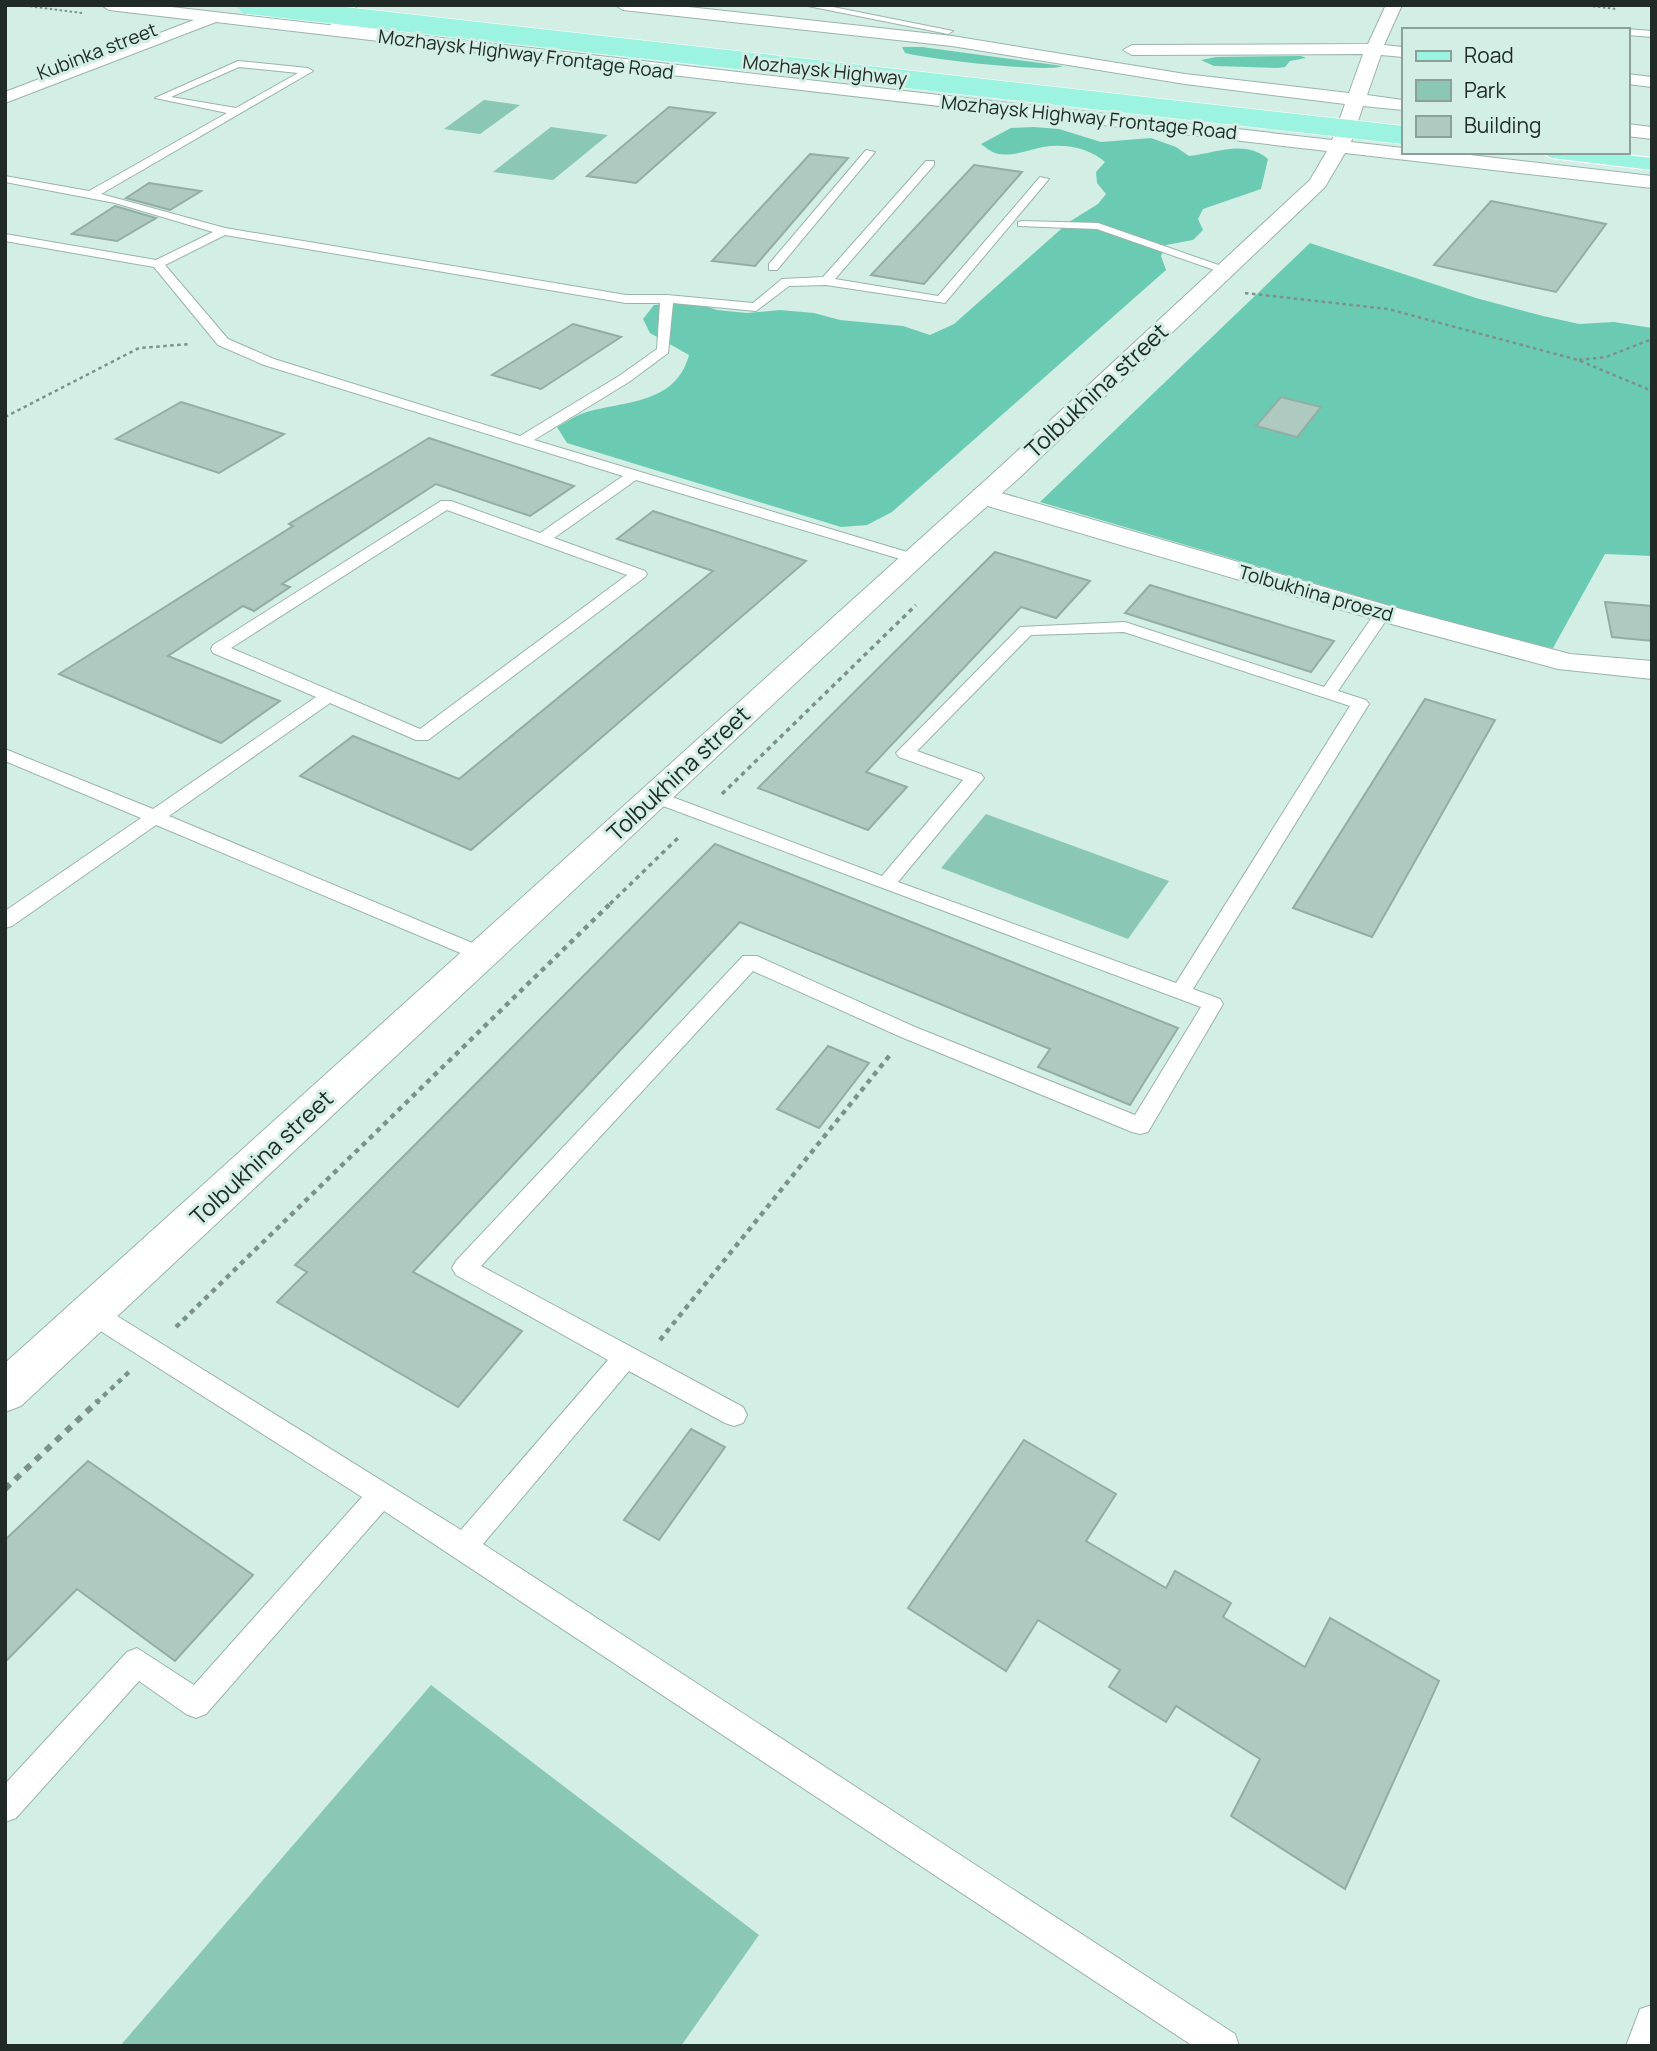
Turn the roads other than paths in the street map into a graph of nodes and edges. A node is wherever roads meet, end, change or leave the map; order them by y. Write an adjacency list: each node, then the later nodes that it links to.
1 (109, 5): 11 (main road, Mozhaysk Highway Frontage Road)
2 (249, 5): 10 (main road); 29 (main road, Mozhaysk Highway, bridge)
3 (350, 5): 16 (main road)
4 (375, 5): 26 (main road, Mozhaysk Highway)
5 (624, 5): 9 (main road)
6 (744, 5): 9 (main road)
7 (806, 5): 12 (main road); 15 (lane)
8 (1394, 5): 17 (main road, Tolbukhina street)
9 (673, 11): 12 (main road)
10 (215, 12): 11 (main road, Mozhaysk Highway Frontage Road); 16 (main road, Mozhaysk Highway Frontage Road); 22 (main road)
11 (188, 15): 21 (main road, Kubinka street)
12 (843, 29): 15 (main road)
13 (1629, 32): 14 (lane)
14 (1652, 34)
15 (950, 36): 17 (main road); 23 (main road)
16 (386, 37): 30 (main road, Mozhaysk Highway Frontage Road)
17 (1374, 49): 18 (main road); 23 (main road, Tolbukhina street)
18 (1402, 52)
19 (1629, 79): 20 (main road)
20 (1652, 82)
21 (5, 86)
22 (5, 98)
23 (1358, 100): 24 (main road); 30 (main road, Tolbukhina street)
24 (1402, 105)
25 (235, 111): 25 (lane); 42 (lane)
26 (1402, 119)
27 (1629, 130): 28 (main road)
28 (1652, 132)
29 (1402, 135)
30 (1340, 145): 34 (main road, Mozhaysk Highway Frontage Road); 48 (main road, Tolbukhina street)
31 (1629, 145): 32 (main road)
32 (1652, 147)
33 (870, 152): 47 (lane)
34 (1402, 152)
35 (1418, 154): 41 (main road, Mozhaysk Highway Frontage Road)
36 (1568, 154): 38 (main road)
37 (930, 163): 49 (lane)
38 (1652, 164)
39 (5, 179): 42 (lane)
40 (1044, 179): 49 (lane)
41 (1652, 181)
42 (92, 194): 44 (lane)
43 (1022, 224): 48 (lane)
44 (223, 231): 46 (lane); 50 (lane)
45 (5, 237): 46 (lane)
46 (158, 264): 51 (lane)
47 (773, 267)
48 (1224, 269): 53 (main road, Tolbukhina street)
49 (826, 281): 50 (lane)
50 (667, 299): 51 (lane)
51 (522, 441): 52 (lane)
52 (634, 475): 54 (lane); 55 (lane)
53 (984, 496): 55 (main road, Tolbukhina street); 56 (main road, Tolbukhina proezd)
54 (542, 539): 59 (lane); 59 (lane)
55 (912, 558): 61 (main road, Tolbukhina street)
56 (1383, 613): 57 (main road, Tolbukhina proezd); 58 (lane)
57 (1652, 670)
58 (1328, 693): 63 (lane); 66 (lane)
59 (329, 696): 62 (lane)
60 (5, 754): 62 (lane)
61 (653, 796): 63 (lane); 65 (main road, Tolbukhina street)
62 (155, 818): 64 (lane); 65 (lane)
63 (886, 884): 66 (lane)
64 (5, 921)
65 (482, 955): 67 (main road, Tolbukhina street)
66 (1181, 992): 68 (lane)
67 (92, 1313): 69 (main road, Tolbukhina street); 71 (lane)
68 (633, 1361): 70 (lane); 72 (lane)
69 (5, 1392)
70 (734, 1415)
71 (380, 1496): 72 (lane); 73 (lane)
72 (464, 1547): 75 (lane)
73 (5, 1808)
74 (1652, 2021): 76 (lane)
75 (1223, 2046)
76 (1642, 2046)

